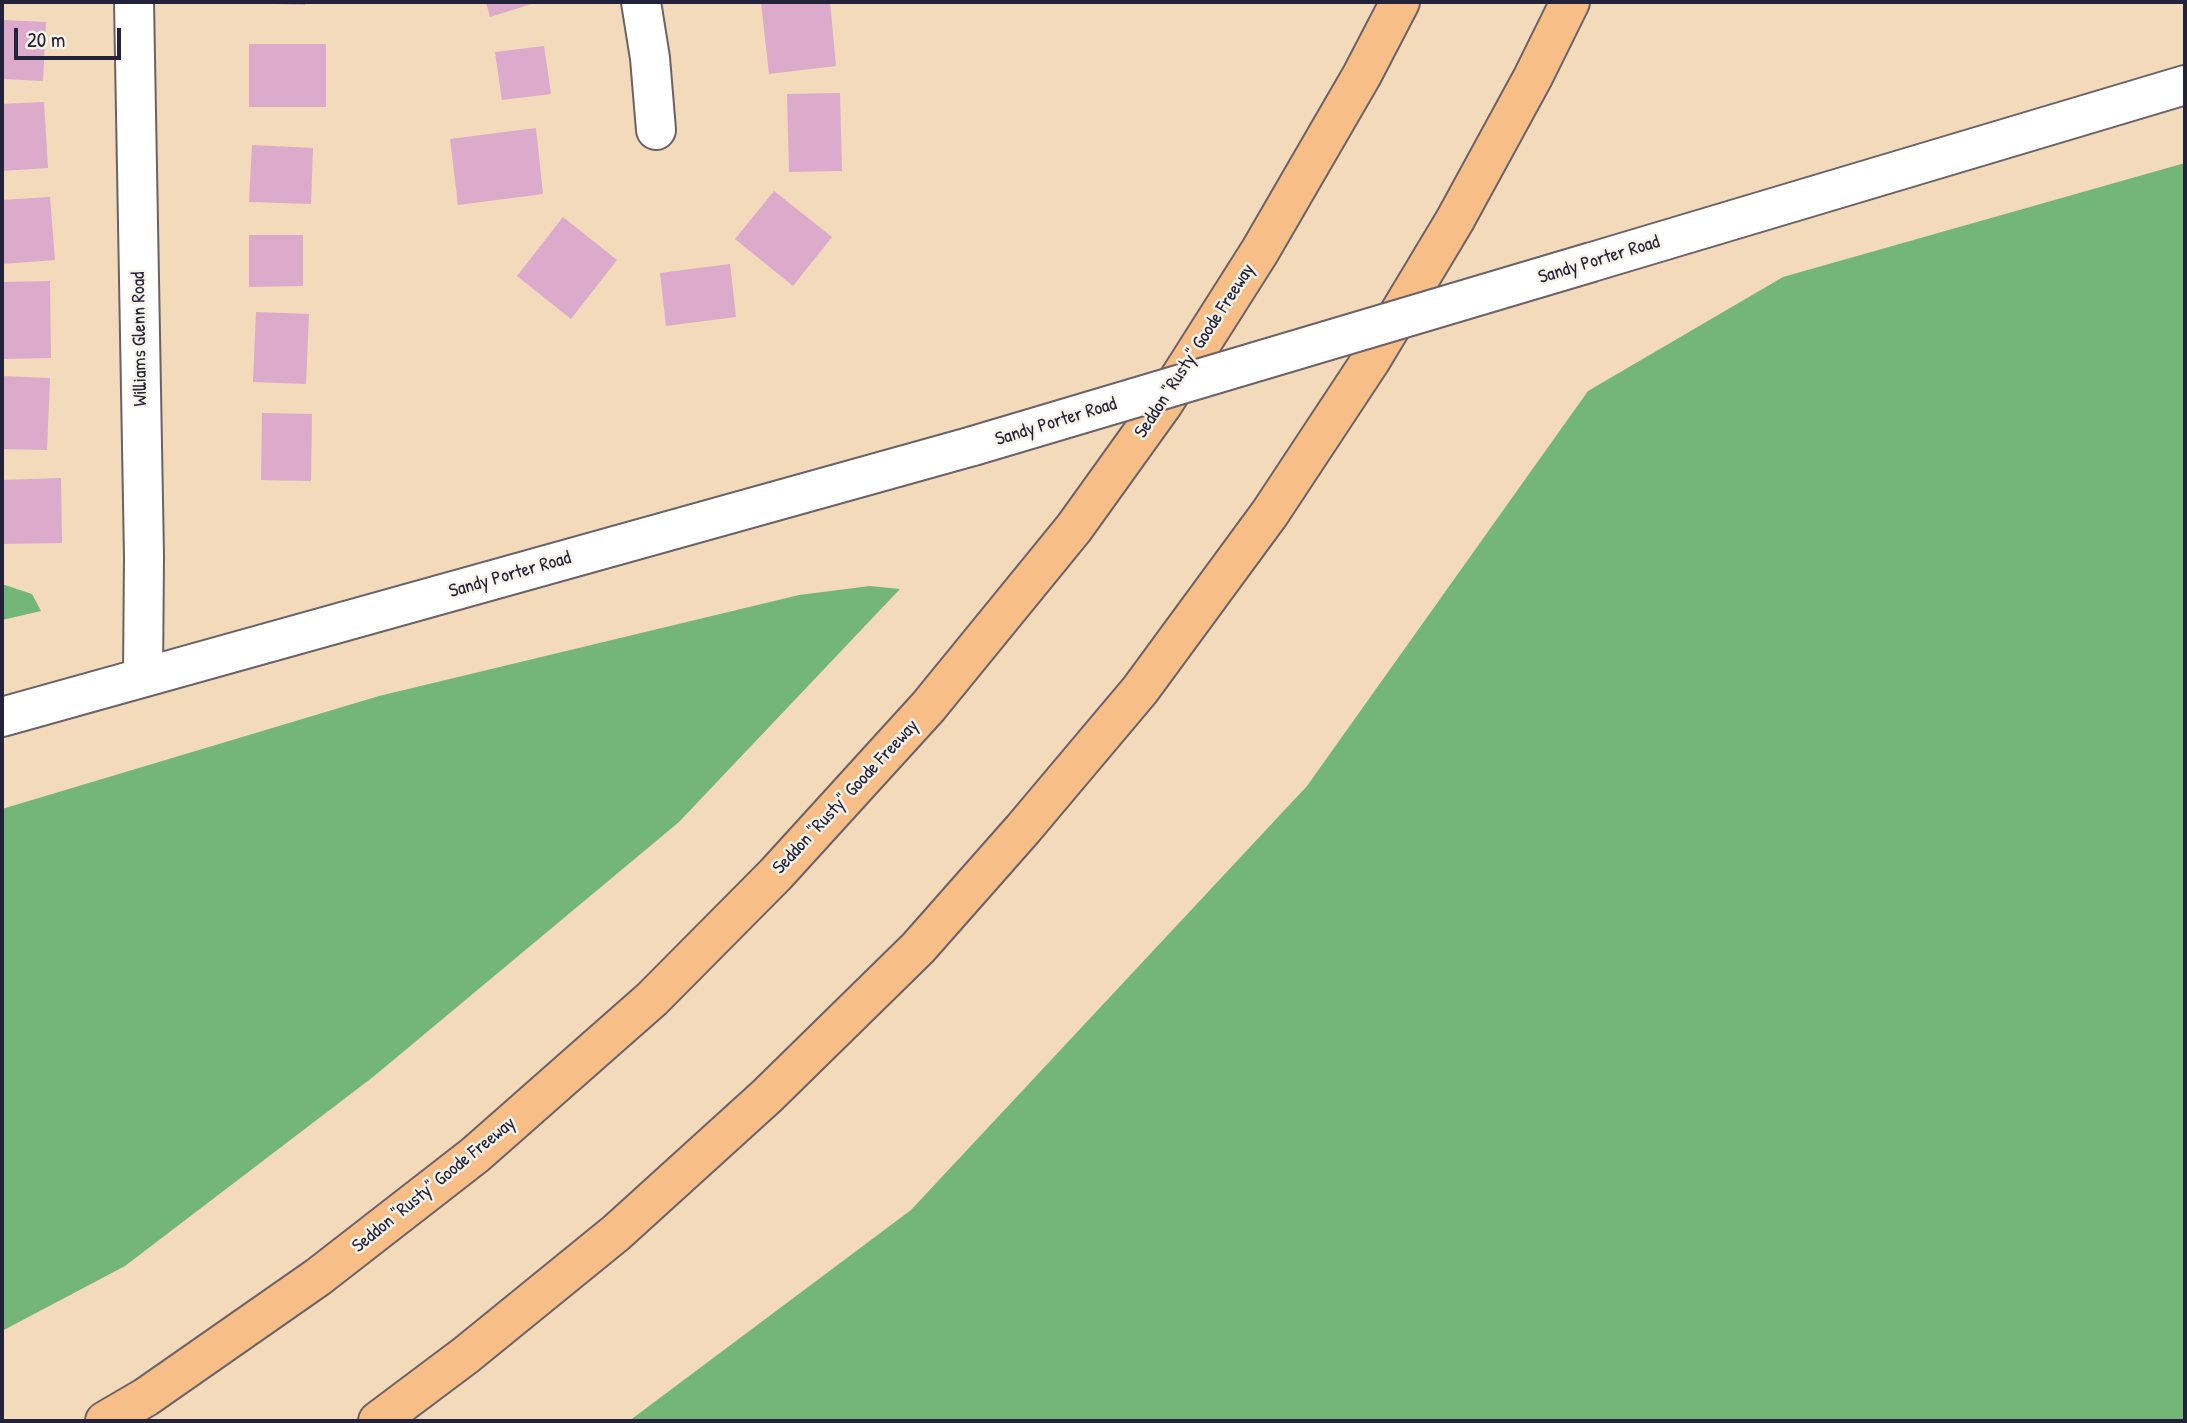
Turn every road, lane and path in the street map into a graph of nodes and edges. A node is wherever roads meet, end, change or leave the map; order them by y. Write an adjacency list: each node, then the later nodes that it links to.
1 (134, 2): 7 (street, Williams Glenn Road)
2 (641, 2): 6 (street)
3 (1400, 2): 9 (highway, Seddon "Rusty" Goode Freeway)
4 (1570, 2): 10 (highway)
5 (2185, 85): 7 (street, Sandy Porter Road, bridge)
6 (656, 130)
7 (144, 677): 8 (street, Sandy Porter Road)
8 (2, 717)
9 (105, 1421)
10 (378, 1421)

